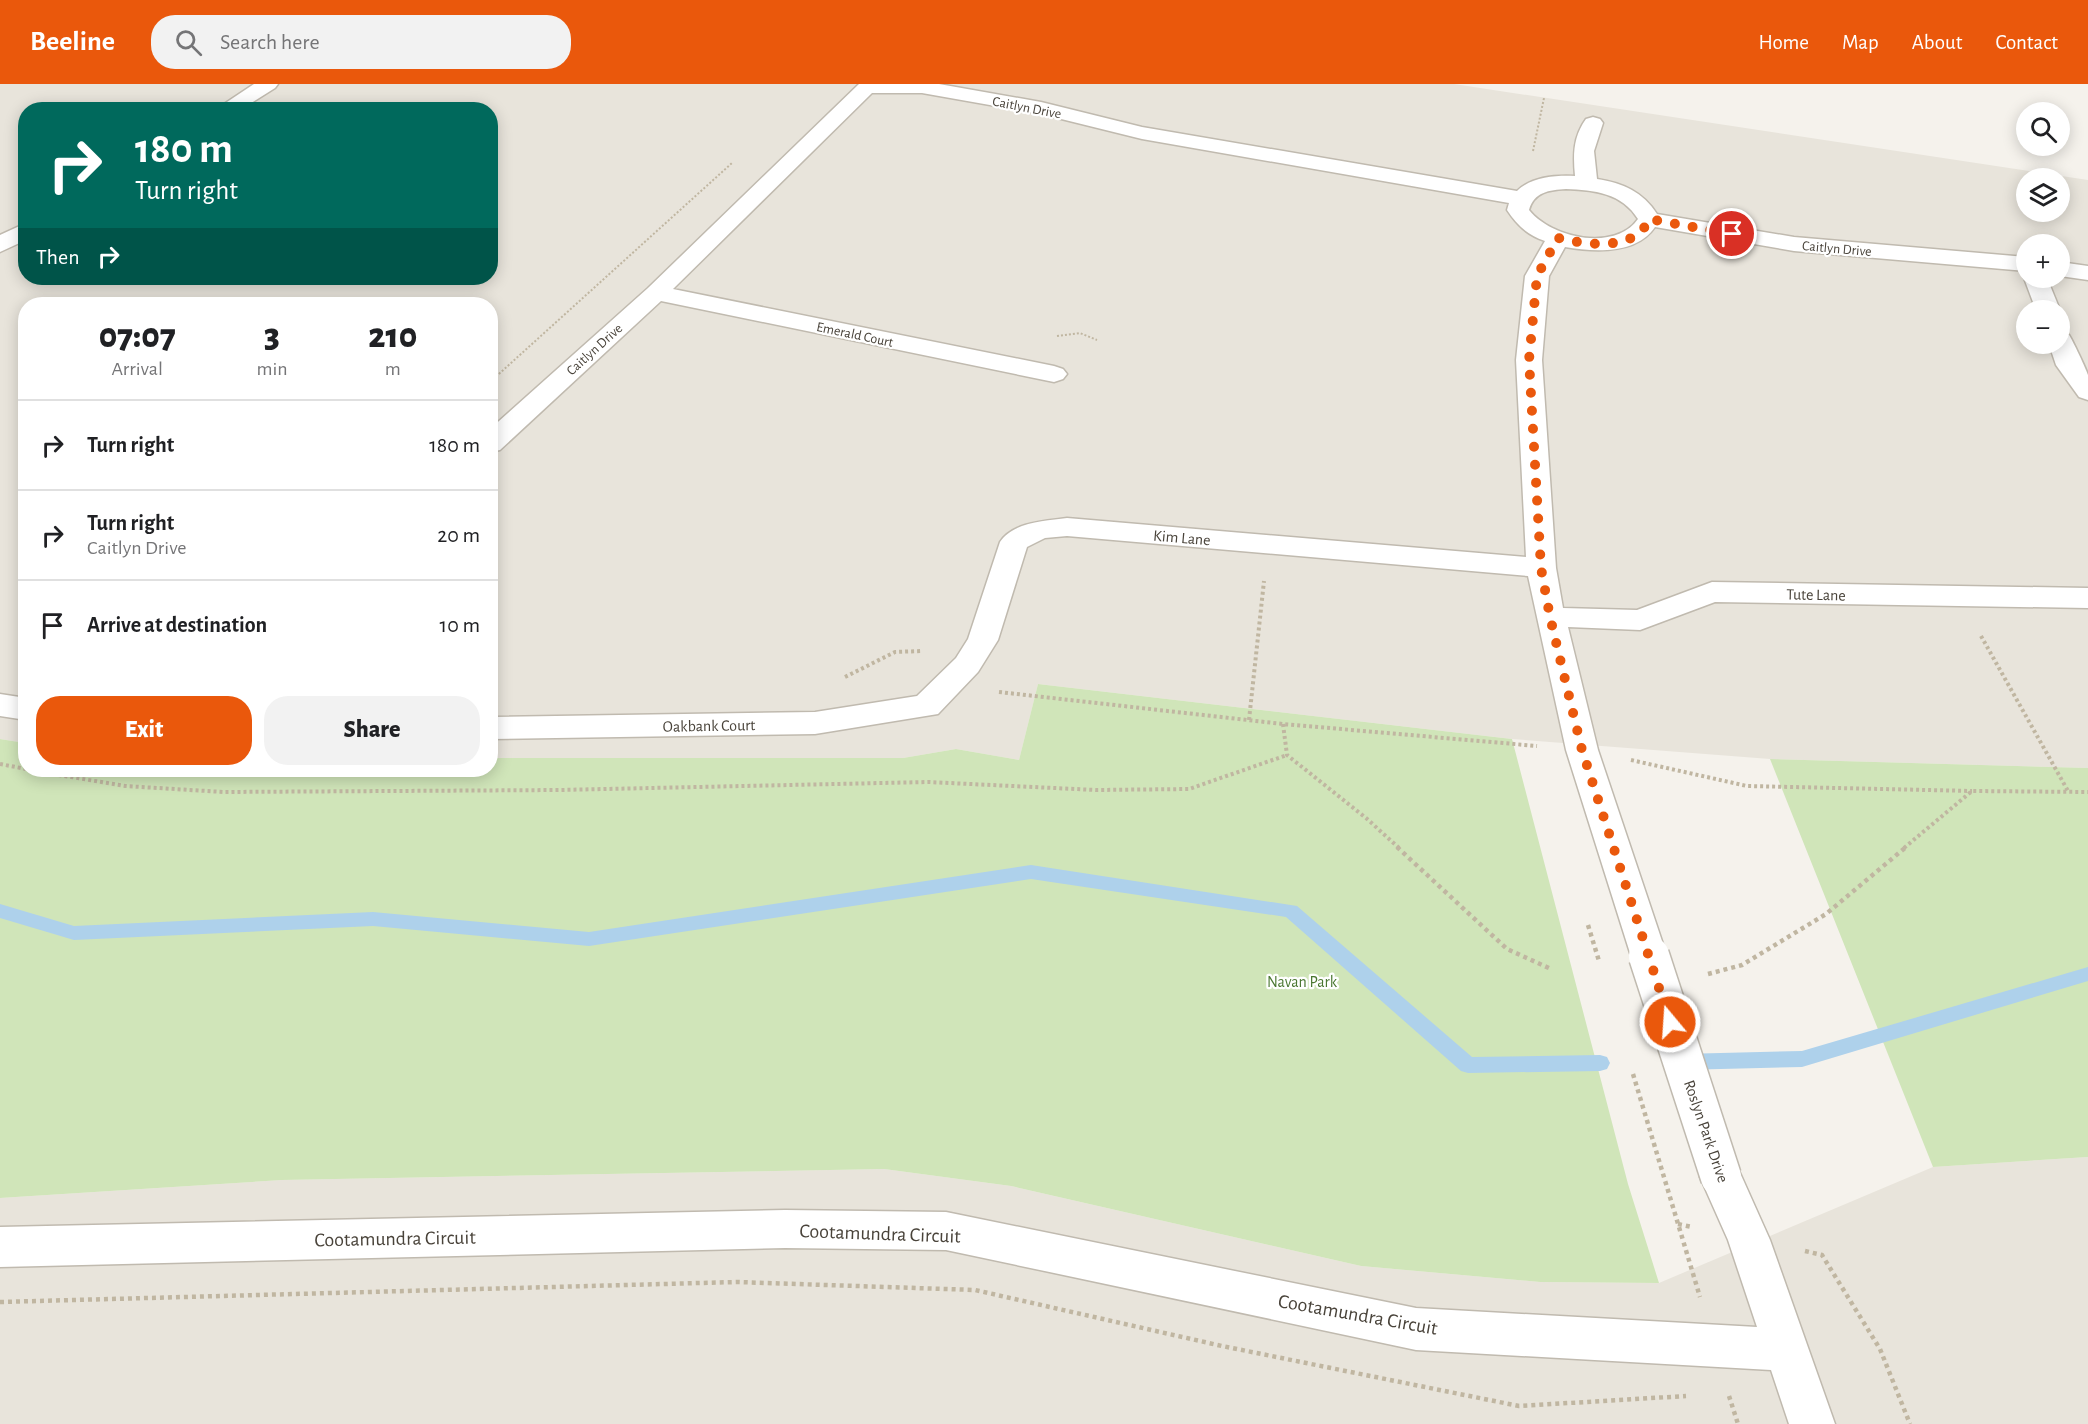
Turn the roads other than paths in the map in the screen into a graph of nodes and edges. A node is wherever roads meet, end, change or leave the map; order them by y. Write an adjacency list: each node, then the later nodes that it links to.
1 (268, 84): 2 (street)
2 (238, 102)
3 (1593, 123): 4 (street)
4 (1587, 183): 5 (street); 6 (street)
5 (1520, 198): 8 (street); 13 (street, Caitlyn Drive)
6 (1649, 219): 8 (street); 10 (street, Caitlyn Drive)
7 (18, 235): 9 (street)
8 (1558, 238): 18 (street, Roslyn Park Drive)
9 (0, 245)
10 (2016, 263)
11 (2070, 270): 12 (street)
12 (2088, 273)
13 (656, 293): 15 (street, Emerald Court); 17 (street, Caitlyn Drive)
14 (2065, 354): 16 (street)
15 (1054, 374)
16 (2088, 392)
17 (498, 437)
18 (1541, 568): 20 (street, Roslyn Park Drive); 22 (street, Kim Lane)
19 (2088, 598): 20 (street, Tute Lane)
20 (1550, 617): 26 (street, Roslyn Park Drive, bridge)
21 (0, 705): 23 (street)
22 (927, 706): 24 (street, Oakbank Court)
23 (18, 708)
24 (498, 728)
25 (0, 1247): 26 (street, Cootamundra Circuit)
26 (1787, 1350): 27 (street, Roslyn Park Drive)
27 (1812, 1424)

